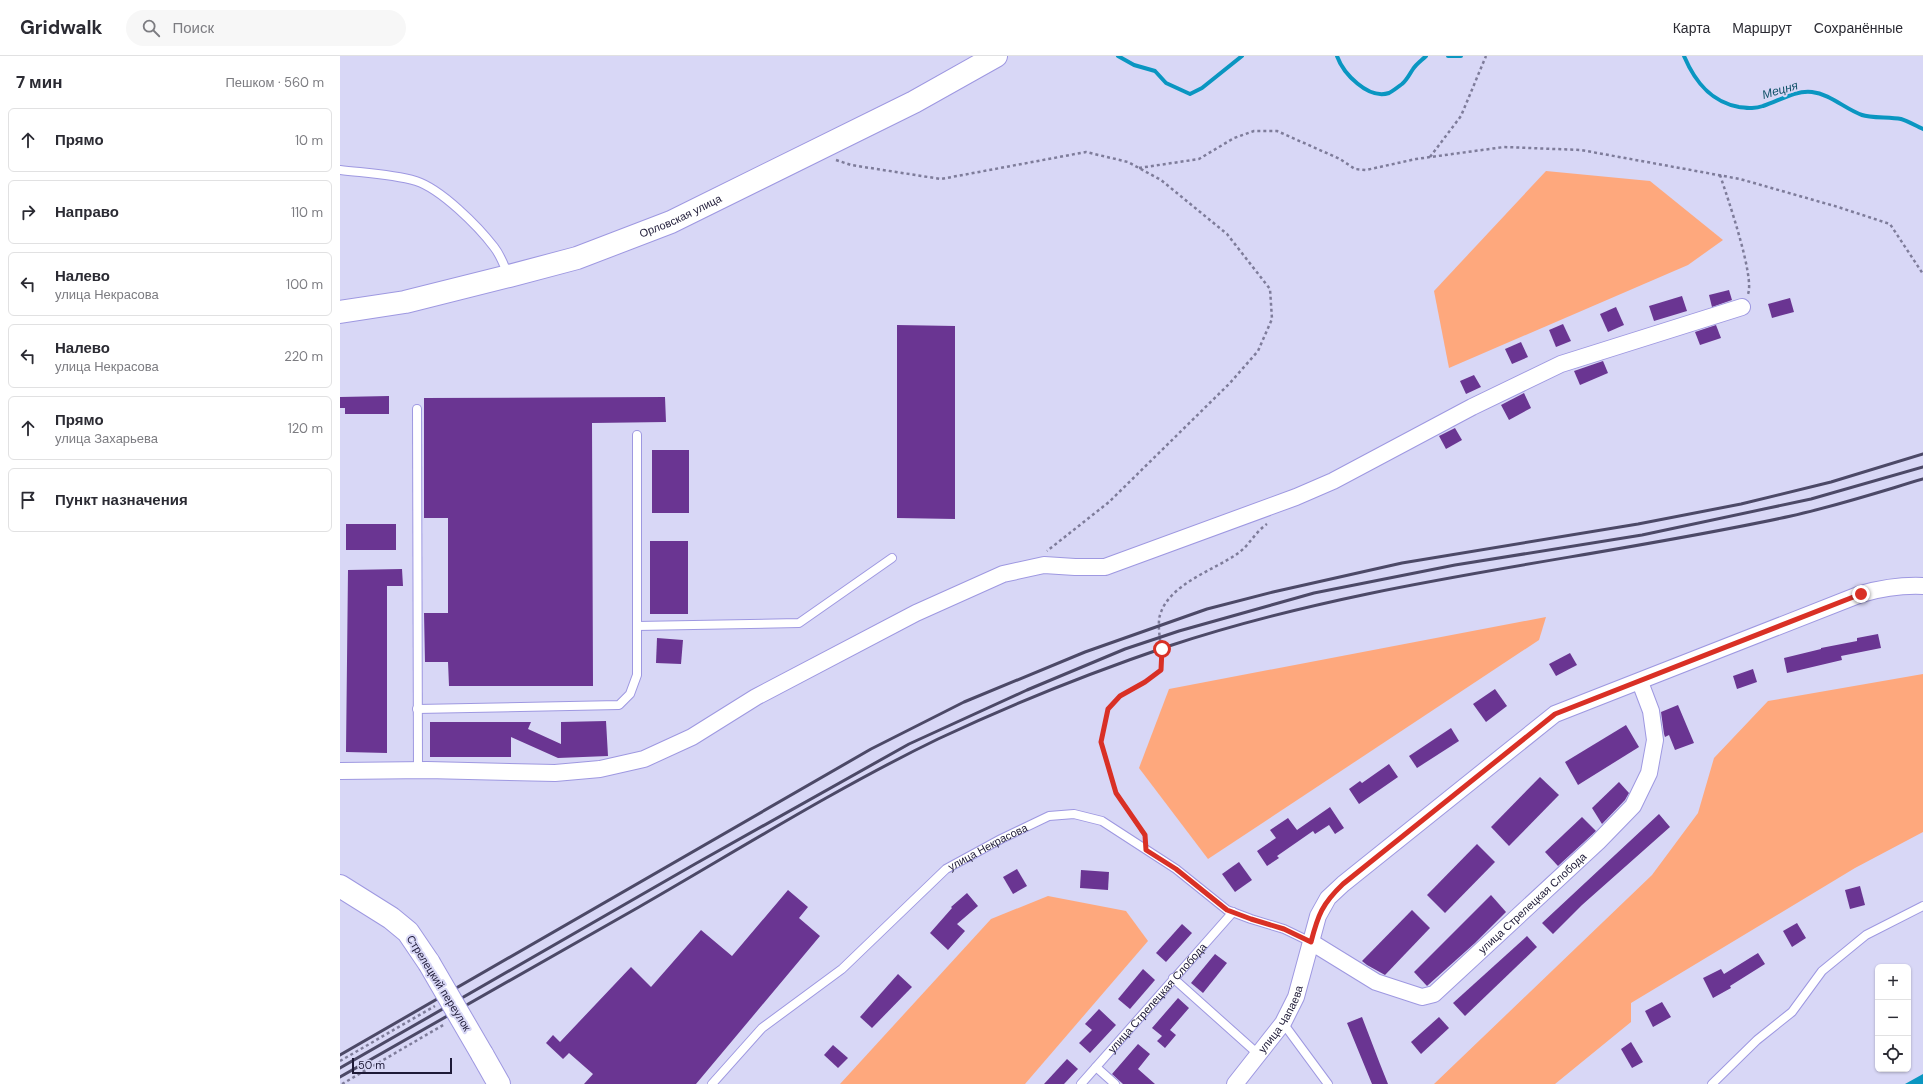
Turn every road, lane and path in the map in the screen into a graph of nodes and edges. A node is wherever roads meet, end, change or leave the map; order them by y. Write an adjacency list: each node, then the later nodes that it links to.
1 (996, 56): 3 (main road, Орловская улица)
2 (1486, 56): 4 (path)
3 (813, 152): 5 (path); 9 (main road, Орловская улица)
4 (1430, 157): 5 (path); 7 (path)
5 (1138, 168): 16 (path)
6 (340, 170): 9 (lane)
7 (1720, 175): 8 (path); 10 (path)
8 (1923, 274)
9 (508, 276): 11 (main road, Орловская улица)
10 (1742, 306): 14 (street)
11 (340, 312)
12 (417, 409): 20 (lane)
13 (636, 435): 18 (lane)
14 (1279, 503): 16 (street); 23 (path)
15 (892, 558): 18 (lane)
16 (1024, 570): 21 (street)
17 (1923, 586): 19 (street)
18 (637, 626): 20 (lane)
19 (1640, 682): 27 (street); 27 (street, улица Стрелецкая Слобода)
20 (417, 709): 21 (lane)
21 (418, 770): 22 (street)
22 (340, 771)
23 (1146, 850): 26 (lane, улица Некрасова); 37 (lane, улица Некрасова)
24 (340, 886): 36 (main road, Стрелецкий переулок, bridge)
25 (1923, 906): 42 (lane)
26 (1233, 912): 27 (lane, улица Некрасова); 28 (lane, улица Стрелецкая Слобода)
27 (1311, 945): 31 (street, улица Чапаева)
28 (1173, 978): 32 (lane); 34 (lane, улица Стрелецкая Слобода)
29 (437, 1005): 33 (path)
30 (447, 1022): 35 (path)
31 (1283, 1023): 32 (street, улица Чапаева); 41 (lane)
32 (1258, 1054): 40 (street, улица Чапаева)
33 (340, 1061)
34 (1096, 1067): 38 (lane, улица Стрелецкая Слобода); 39 (lane)
35 (342, 1084)
36 (499, 1084)
37 (712, 1084)
38 (1081, 1084)
39 (1115, 1084)
40 (1235, 1084)
41 (1328, 1084)
42 (1712, 1084)

